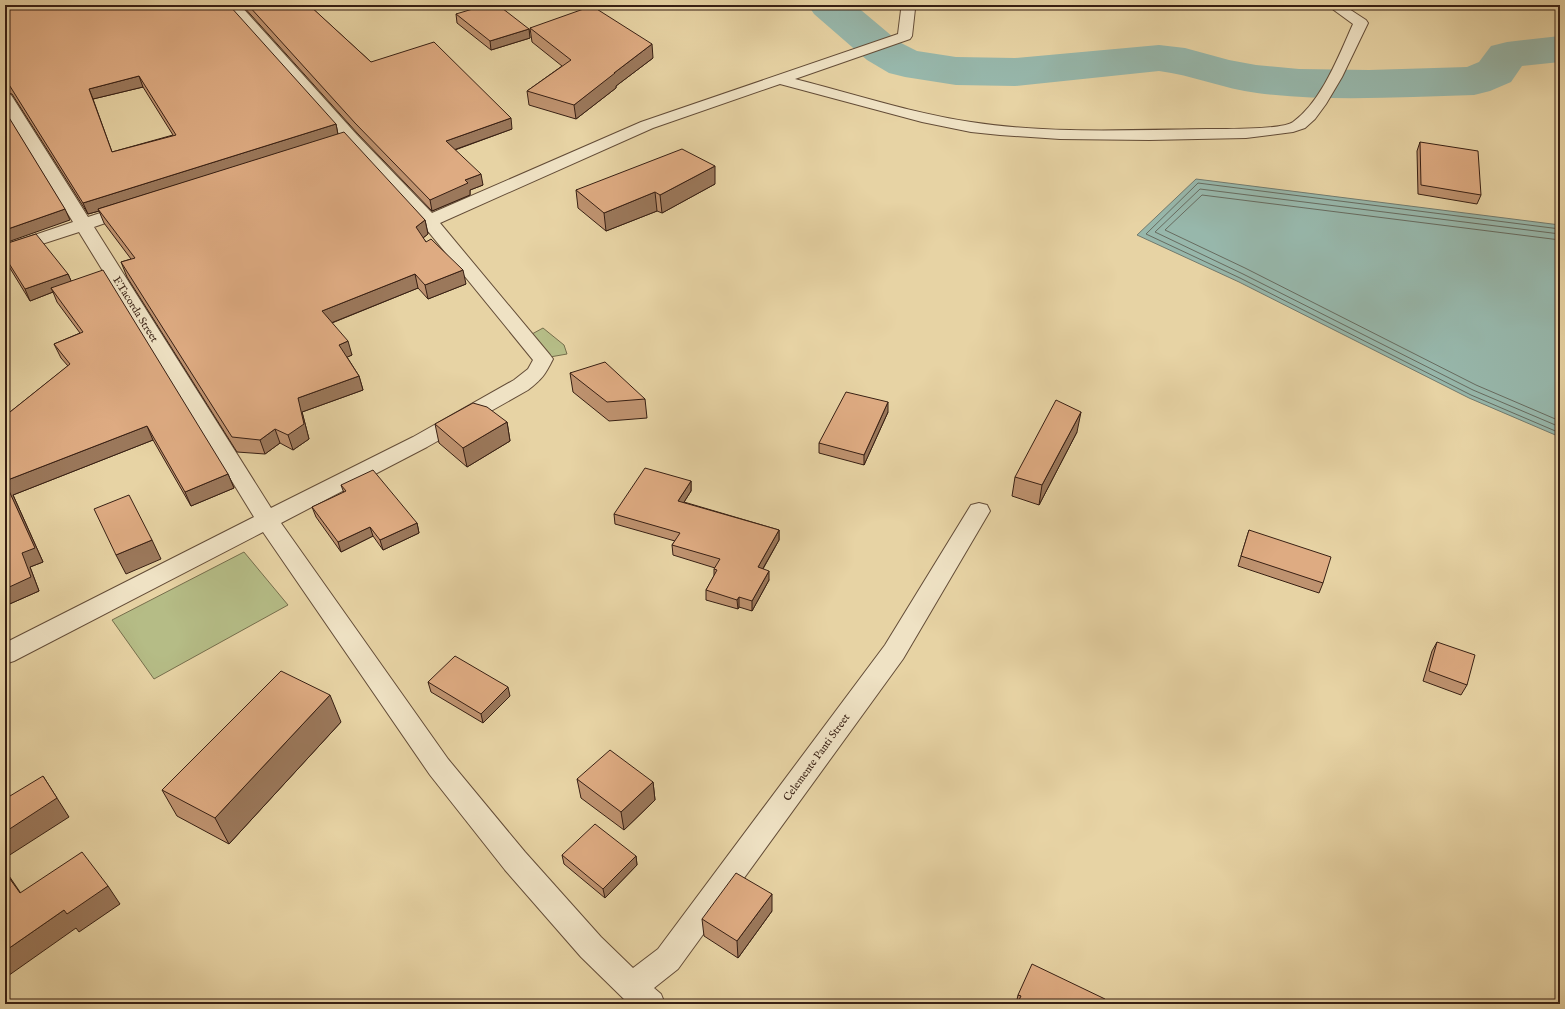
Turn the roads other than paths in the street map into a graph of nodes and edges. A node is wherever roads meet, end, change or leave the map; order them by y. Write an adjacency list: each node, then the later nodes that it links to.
1 (232, 5): 7 (street)
2 (903, 5): 4 (street)
3 (1334, 5): 4 (street)
4 (778, 79): 7 (street)
5 (5, 98): 8 (street, F.Tacorda Street)
6 (142, 204): 8 (street)
7 (429, 220): 11 (street)
8 (83, 223): 9 (street); 11 (street, F.Tacorda Street)
9 (5, 251)
10 (979, 511): 13 (street, Celemente Panti Street)
11 (267, 520): 12 (street); 13 (street, F.Tacorda Street)
12 (5, 654)
13 (641, 995)

